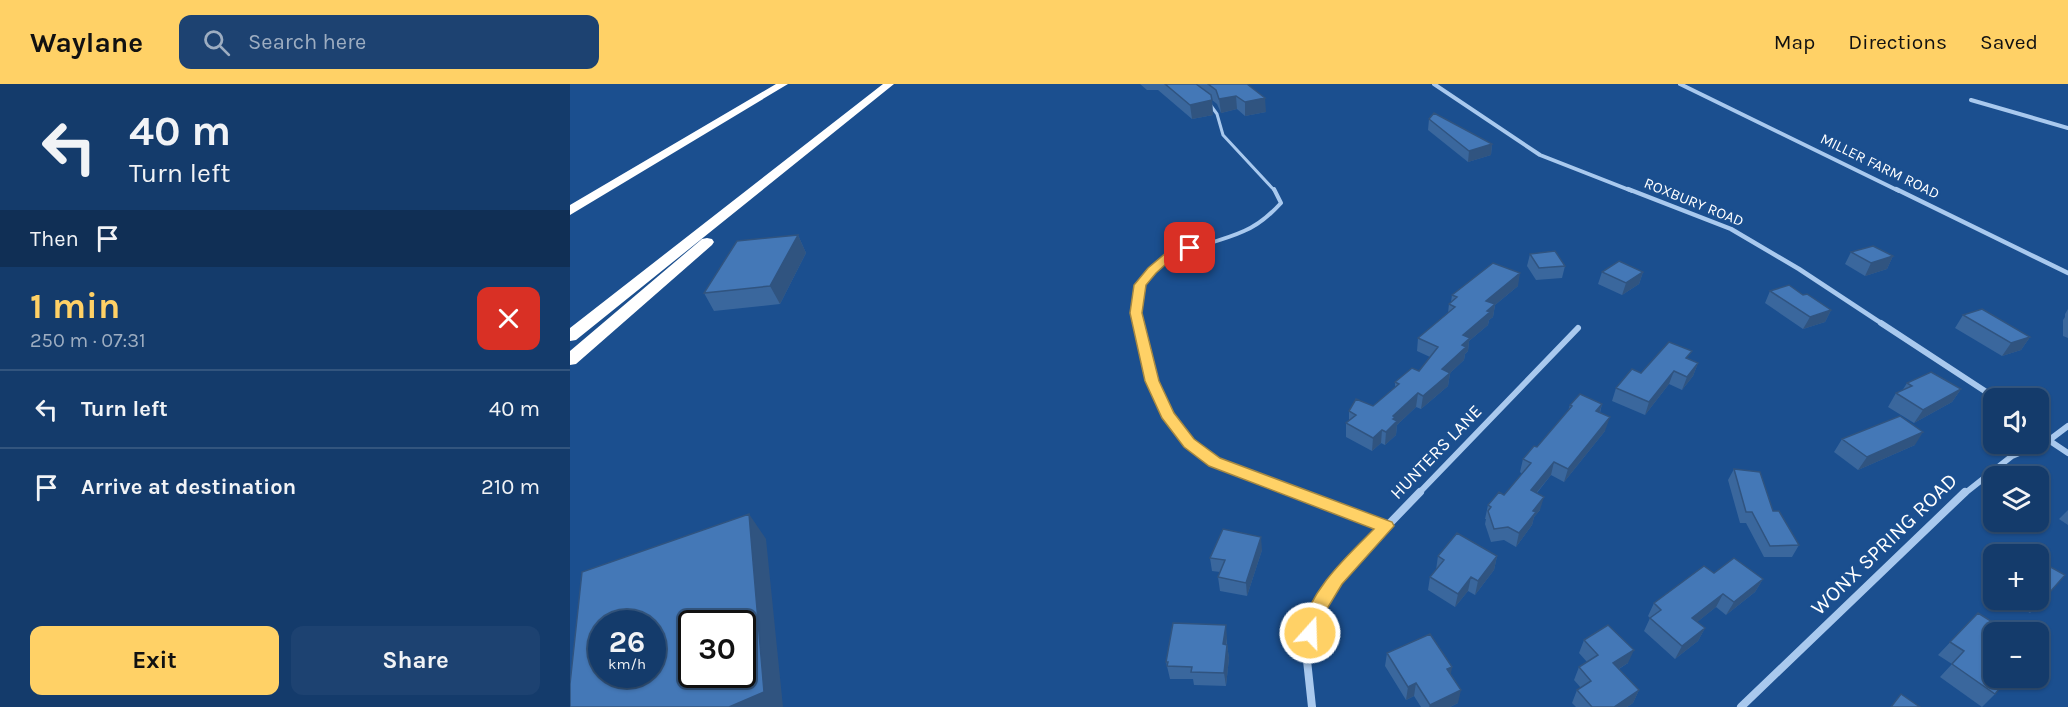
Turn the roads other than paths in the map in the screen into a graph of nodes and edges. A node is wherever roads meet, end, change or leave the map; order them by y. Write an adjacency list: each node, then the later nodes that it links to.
1 (776, 84): 10 (highway)
2 (783, 84): 10 (highway)
3 (889, 84): 9 (highway)
4 (1434, 84): 16 (street, ROXBURY ROAD)
5 (1680, 84): 12 (street, MILLER FARM ROAD)
6 (1971, 100): 8 (street)
7 (1207, 101): 22 (lane)
8 (2068, 128)
9 (824, 136): 14 (highway); 15 (highway)
10 (688, 141): 11 (highway)
11 (570, 211)
12 (2068, 273)
13 (1578, 328): 22 (street, HUNTERS LANE)
14 (570, 336)
15 (570, 360)
16 (1983, 390)
17 (2068, 426): 18 (street)
18 (2049, 440)
19 (2049, 442): 20 (street)
20 (2068, 453)
21 (2017, 454): 24 (street, WONX SPRING ROAD)
22 (1386, 526): 23 (street, HUNTERS LANE)
23 (1312, 707)
24 (1741, 707)

